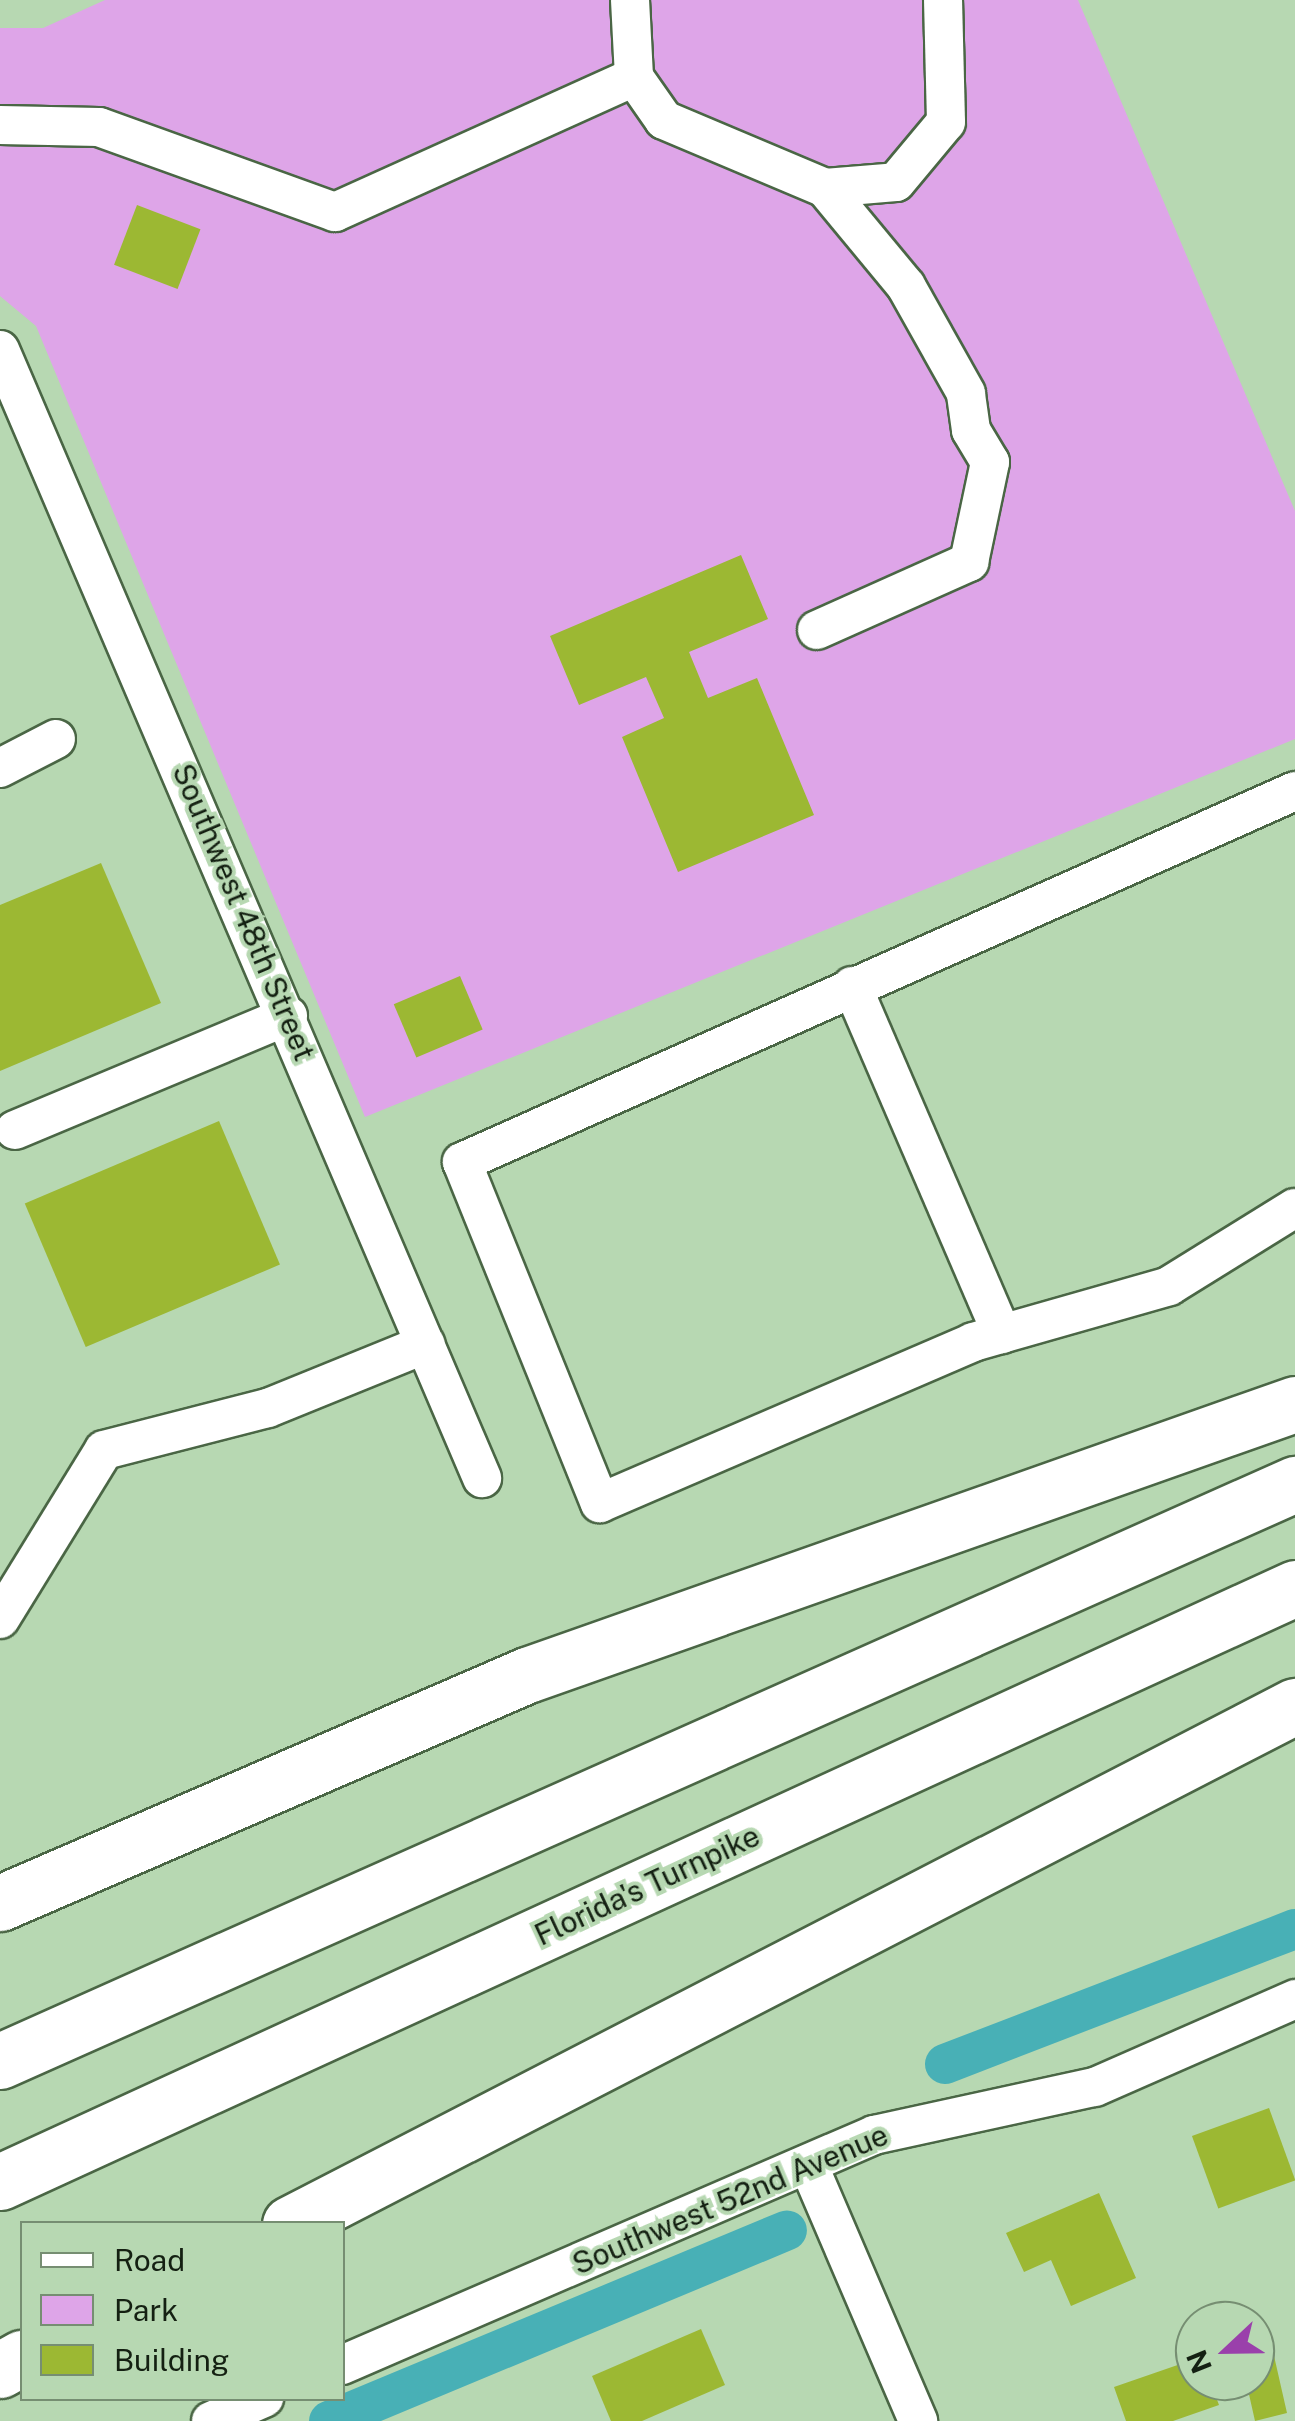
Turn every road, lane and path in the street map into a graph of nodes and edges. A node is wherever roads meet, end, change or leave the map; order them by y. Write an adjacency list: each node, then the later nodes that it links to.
1 (630, 0): 3 (street)
2 (944, 0): 5 (street)
3 (634, 78): 4 (street); 5 (street)
4 (0, 126)
5 (826, 188): 7 (street)
6 (0, 350): 12 (street, Southwest 48th Street)
7 (818, 630)
8 (56, 740): 9 (street)
9 (0, 768)
10 (1295, 791): 11 (street)
11 (852, 986): 15 (street); 15 (street)
12 (288, 1016): 13 (street); 16 (street, Southwest 48th Street)
13 (16, 1130)
14 (1295, 1208): 15 (street)
15 (1002, 1334)
16 (426, 1344): 18 (street, Southwest 48th Street); 21 (street)
17 (1295, 1404): 23 (highway)
18 (482, 1478)
19 (1295, 1484): 25 (highway)
20 (1295, 1588): 27 (highway, Florida's Turnpike)
21 (0, 1619)
22 (1295, 1706): 28 (highway)
23 (0, 1903)
24 (1295, 1999): 26 (street, Southwest 52nd Avenue)
25 (0, 2062)
26 (808, 2164): 29 (street, Southwest 52nd Avenue); 32 (street)
27 (0, 2182)
28 (296, 2221)
29 (345, 2363)
30 (257, 2401): 31 (street)
31 (211, 2421)
32 (918, 2421)

